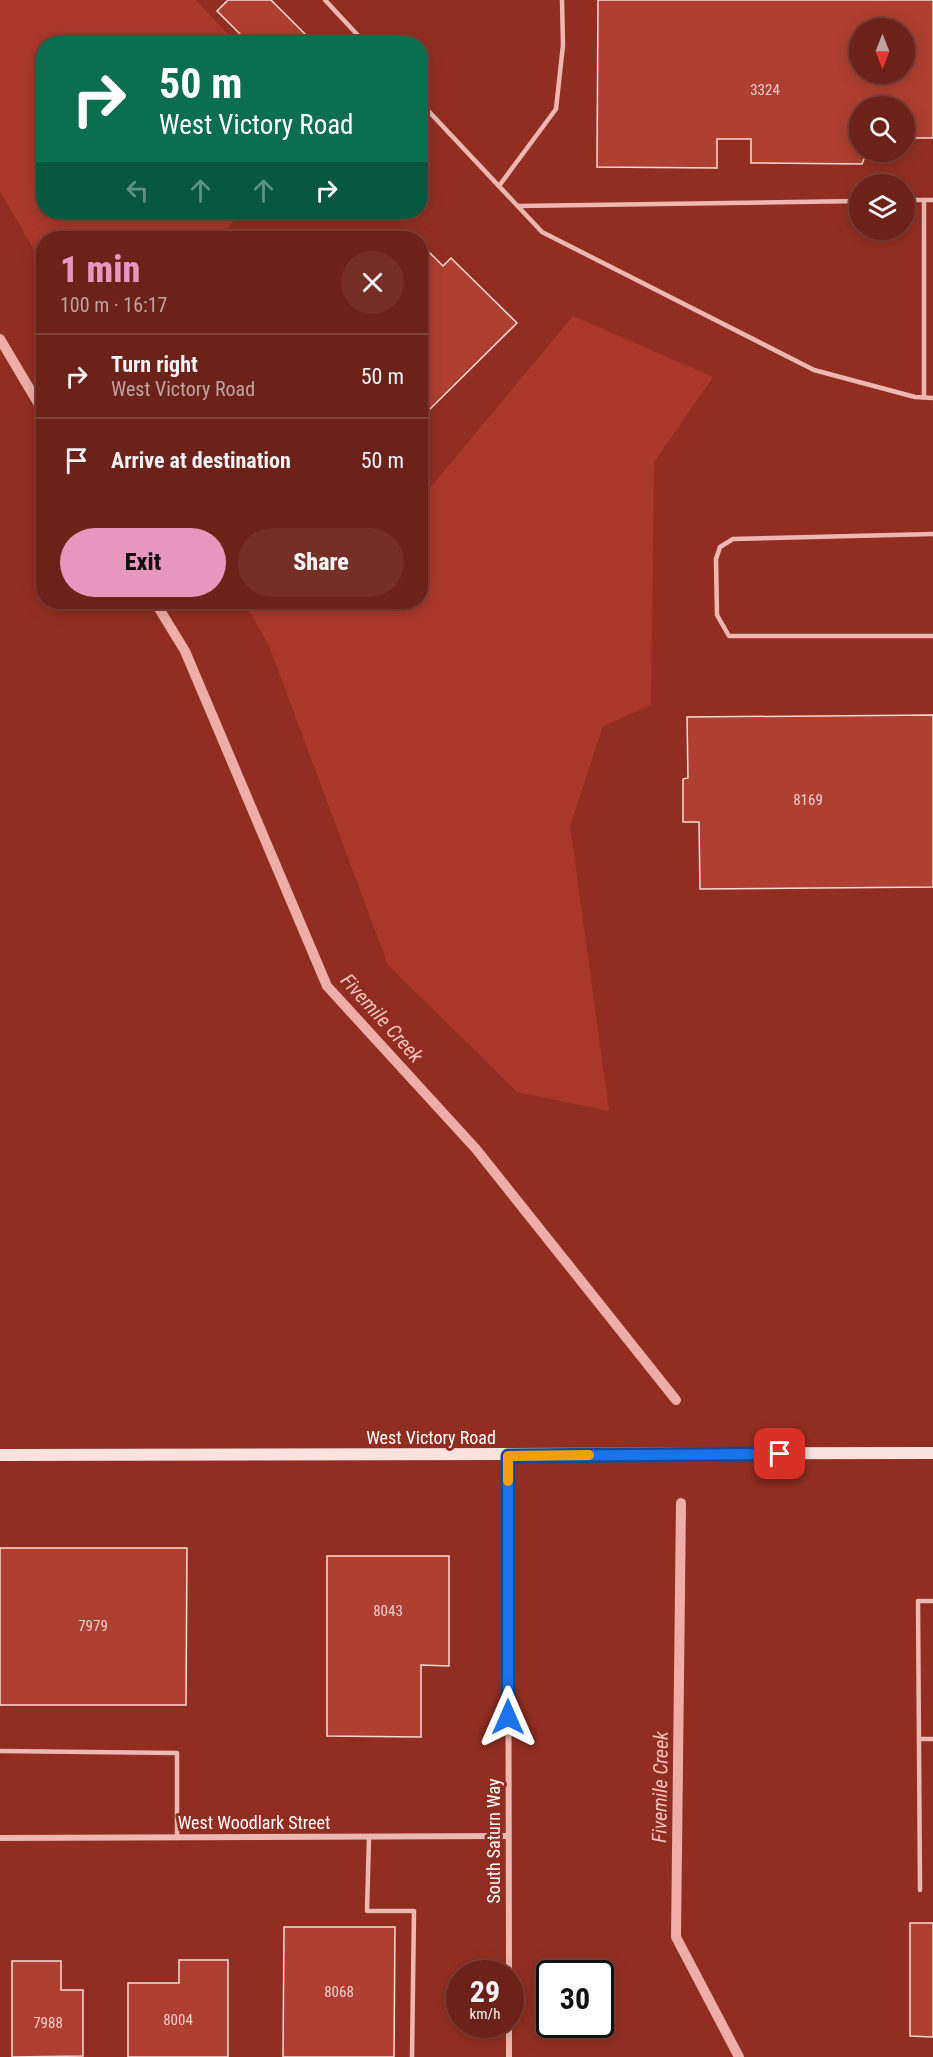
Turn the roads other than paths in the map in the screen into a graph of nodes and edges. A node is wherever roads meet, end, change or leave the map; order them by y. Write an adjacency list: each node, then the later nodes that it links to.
1 (325, 0): 3 (lane)
2 (562, 0): 5 (lane)
3 (359, 36)
4 (428, 111): 5 (lane)
5 (499, 186): 10 (lane)
6 (915, 200): 7 (lane)
7 (924, 200): 8 (lane); 11 (lane)
8 (933, 200)
9 (849, 201): 10 (lane)
10 (518, 206): 11 (lane)
11 (924, 397): 12 (lane)
12 (933, 398)
13 (933, 534): 14 (lane)
14 (933, 636)
15 (933, 1453): 17 (main road, West Victory Road)
16 (0, 1455): 17 (main road, West Victory Road)
17 (508, 1456): 22 (street, South Saturn Way)
18 (933, 1601): 19 (lane)
19 (919, 1739): 20 (lane); 26 (lane)
20 (933, 1739)
21 (0, 1752): 25 (lane)
22 (508, 1836): 23 (street, West Woodlark Street); 27 (street, South Saturn Way)
23 (369, 1837): 25 (street, West Woodlark Street); 29 (lane)
24 (0, 1838): 25 (street, West Woodlark Street)
25 (177, 1838)
26 (920, 1890)
27 (509, 1960)
28 (509, 2038): 30 (street)
29 (412, 2057)
30 (509, 2057)

